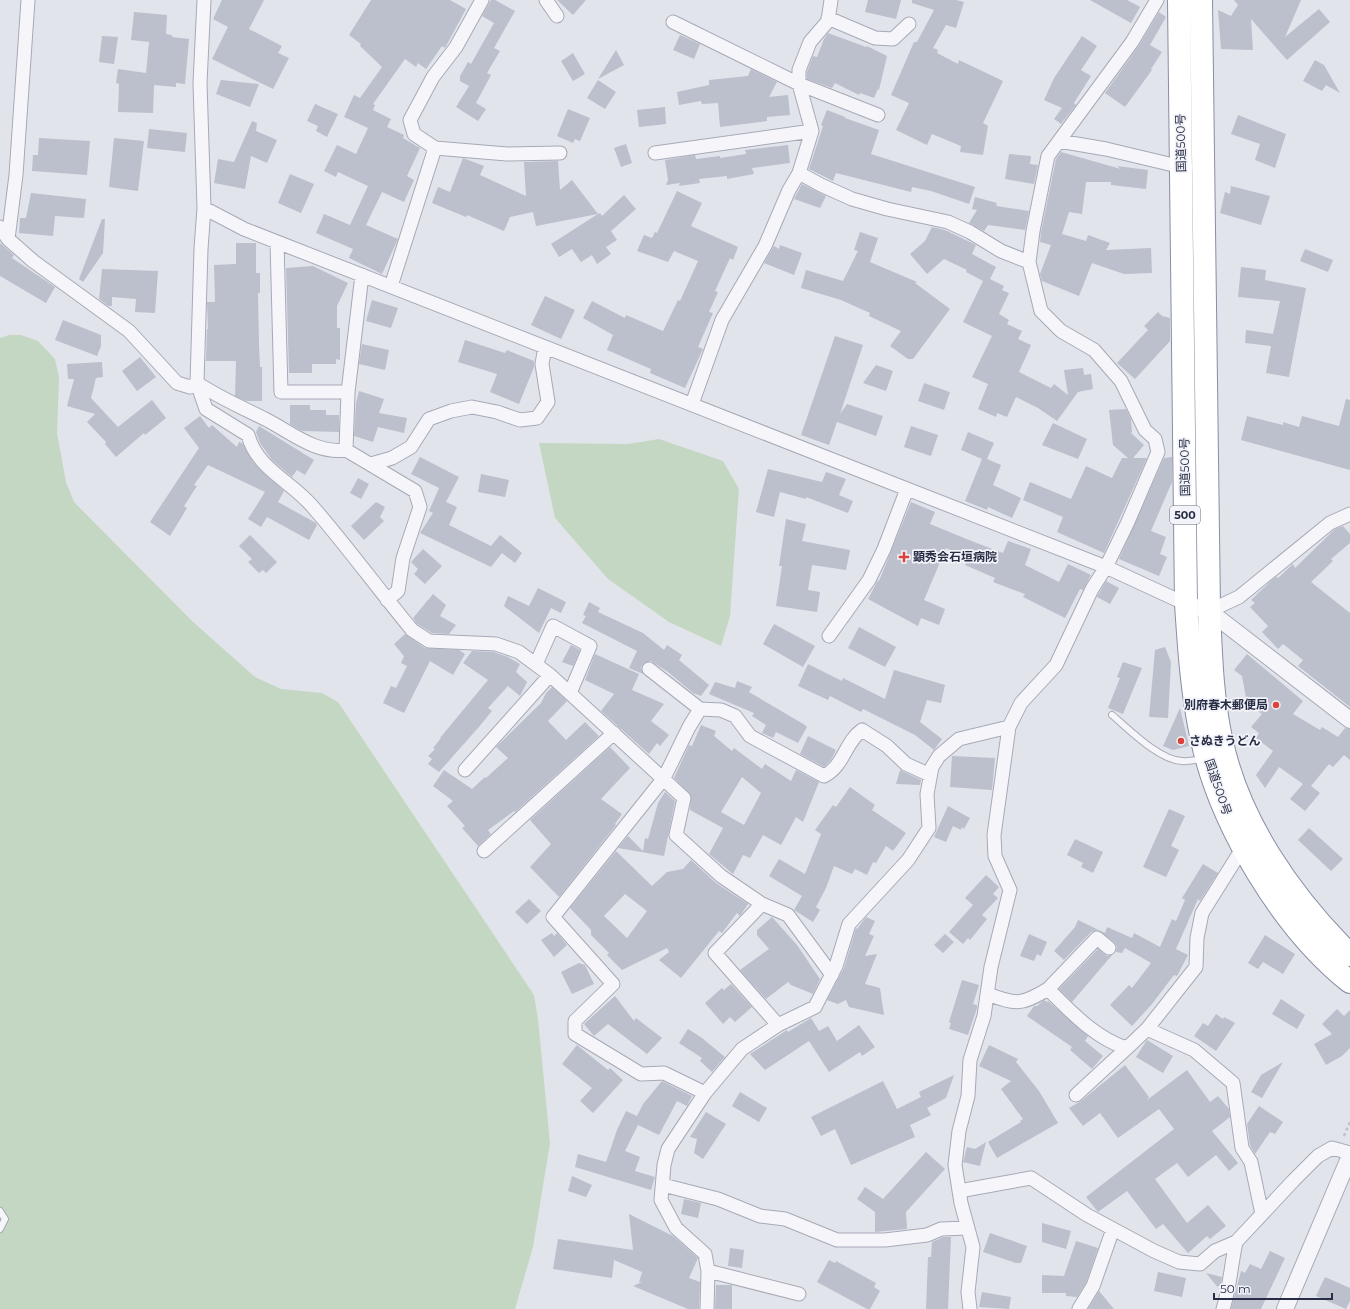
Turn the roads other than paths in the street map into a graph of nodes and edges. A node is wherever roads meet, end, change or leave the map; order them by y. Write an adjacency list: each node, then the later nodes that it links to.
1 (28, 0): 24 (street)
2 (204, 0): 22 (street)
3 (482, 0): 17 (street)
4 (546, 0): 9 (street)
5 (831, 0): 10 (street)
6 (1157, 0): 16 (street)
7 (1179, 0): 20 (highway, 国道500号 / 500)
8 (1201, 0): 20 (highway, 国道500号 / 500)
9 (557, 16)
10 (828, 18): 12 (street); 13 (street)
11 (673, 22): 13 (street)
12 (909, 24)
13 (799, 84): 14 (street); 15 (street)
14 (878, 115)
15 (812, 131): 19 (street); 21 (street)
16 (1059, 141): 20 (street); 26 (street)
17 (435, 148): 18 (street); 28 (street)
18 (560, 153)
19 (655, 153)
20 (1192, 168): 39 (highway, 国道500号 / 500); 40 (highway, 国道500号 / 500)
21 (799, 173): 26 (street); 32 (street)
22 (204, 208): 25 (street); 30 (street)
23 (0, 227): 24 (street)
24 (8, 239): 30 (street)
25 (277, 242): 27 (street); 31 (street)
26 (1029, 262): 37 (street)
27 (362, 275): 28 (street); 31 (street)
28 (391, 286): 29 (street)
29 (546, 347): 32 (street); 34 (street)
30 (197, 383): 33 (street); 38 (street)
31 (348, 392): 33 (street)
32 (692, 404): 35 (street)
33 (346, 450): 34 (street)
34 (371, 464): 38 (street)
35 (907, 489): 37 (street); 41 (street)
36 (1350, 514): 40 (street)
37 (1106, 568): 39 (street); 49 (street)
38 (388, 600): 42 (street)
39 (1186, 604): 40 (street); 51 (highway, 国道500号 / 500)
40 (1209, 611): 48 (street); 59 (highway, 国道500号 / 500)
41 (829, 636)
42 (536, 664): 44 (street); 45 (street)
43 (649, 669): 46 (street)
44 (550, 675): 45 (street); 52 (street)
45 (570, 693): 50 (street)
46 (700, 709): 53 (street); 54 (street)
47 (1112, 716): 51 (lane)
48 (1350, 720)
49 (1010, 727): 53 (street); 63 (street)
50 (614, 733): 54 (street); 56 (street)
51 (1207, 758): 55 (highway, 国道500号 / 500)
52 (465, 770)
53 (930, 775): 60 (street)
54 (664, 778): 57 (street); 67 (street)
55 (1242, 849): 61 (highway, 国道500号 / 500); 65 (street)
56 (484, 851)
57 (762, 904): 60 (street); 64 (street)
58 (1109, 948): 62 (street)
59 (1350, 955)
60 (832, 974): 64 (street)
61 (1350, 982)
62 (1048, 989): 63 (street); 66 (street)
63 (988, 994): 71 (street)
64 (778, 1025): 67 (street)
65 (1147, 1028): 66 (street); 73 (street)
66 (1127, 1048): 68 (street)
67 (705, 1093): 70 (street)
68 (1076, 1095)
69 (1350, 1154): 73 (street); 84 (street)
70 (663, 1185): 74 (street); 78 (street)
71 (959, 1191): 74 (street); 76 (street)
72 (0, 1211): 75 (lane)
73 (1262, 1214): 77 (street)
74 (968, 1228): 81 (street)
75 (0, 1229)
76 (1113, 1230): 77 (street); 82 (street)
77 (1236, 1242): 83 (street)
78 (708, 1271): 79 (street); 80 (street)
79 (799, 1294)
80 (707, 1309)
81 (970, 1309)
82 (1079, 1309)
83 (1223, 1309)
84 (1285, 1309)

